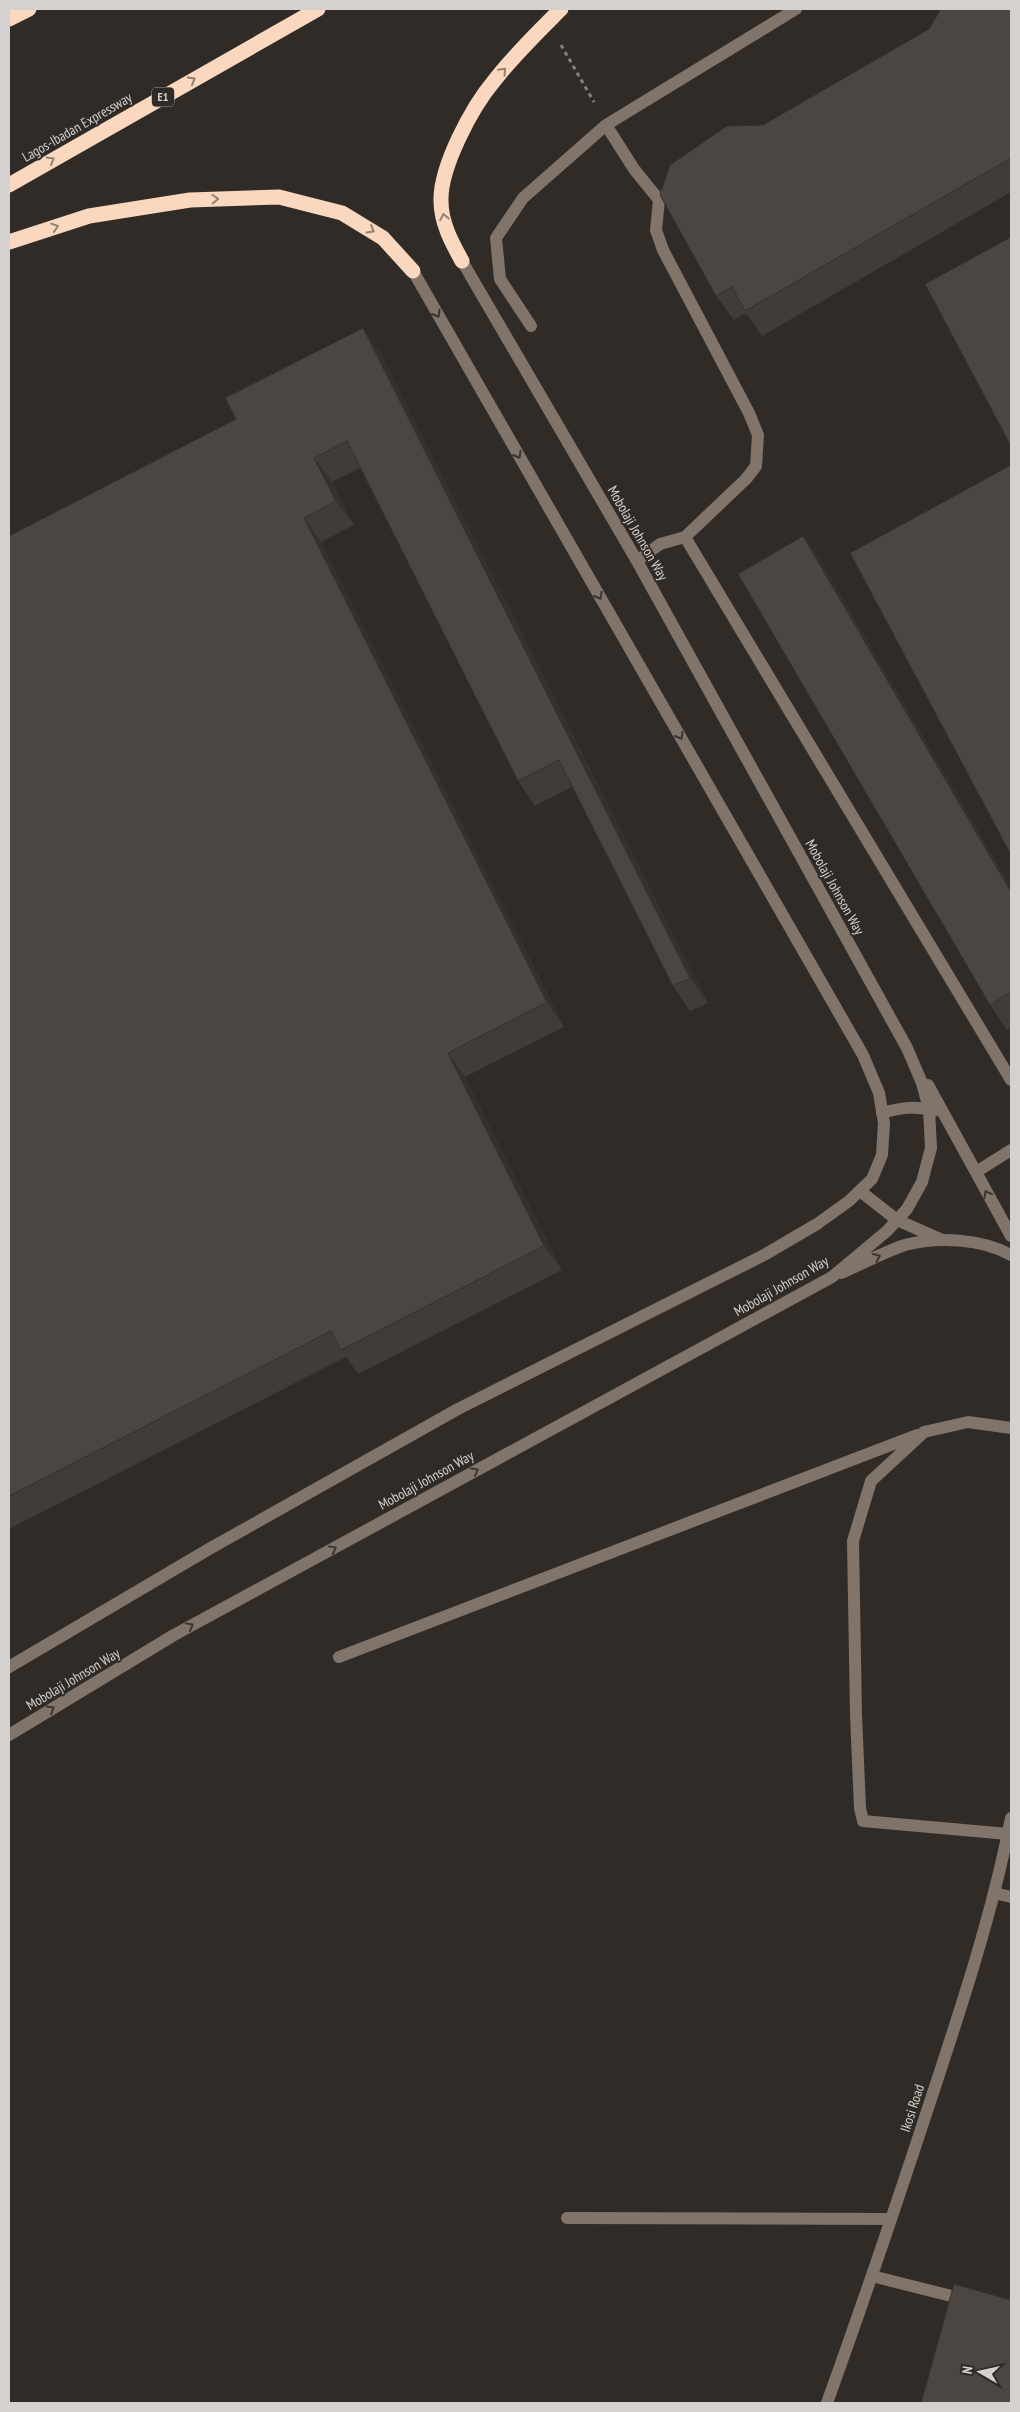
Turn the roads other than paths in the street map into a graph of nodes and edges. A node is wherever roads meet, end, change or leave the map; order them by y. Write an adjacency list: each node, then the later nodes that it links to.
1 (29, 9): 5 (highway)
2 (318, 9): 8 (highway, Lagos-Ibadan Expressway / E1, one-way to 2)
3 (562, 9): 11 (highway, one-way to 3)
4 (796, 9): 6 (street)
5 (9, 19)
6 (606, 125): 9 (street); 13 (street)
7 (682, 183): 9 (street)
8 (9, 185)
9 (659, 200): 14 (street)
10 (9, 242): 12 (highway, one-way to 12)
11 (462, 261): 15 (street, Mobolaji Johnson Way)
12 (413, 271): 19 (street, one-way to 19)
13 (530, 326)
14 (685, 537): 15 (street); 17 (street)
15 (638, 561): 16 (street, Mobolaji Johnson Way)
16 (907, 1048): 18 (street, Mobolaji Johnson Way); 20 (street)
17 (1011, 1080)
18 (929, 1109): 19 (street); 20 (street); 24 (street, Mobolaji Johnson Way)
19 (882, 1113): 23 (street)
20 (944, 1114): 22 (street)
21 (1011, 1150): 22 (street)
22 (976, 1172): 25 (street, one-way to 22)
23 (860, 1191): 24 (street); 32 (street)
24 (897, 1220): 26 (street); 28 (street, Mobolaji Johnson Way)
25 (1011, 1236)
26 (940, 1239): 27 (street); 28 (street, one-way to 26)
27 (1011, 1255)
28 (832, 1276): 33 (street, Mobolaji Johnson Way, one-way to 28)
29 (1011, 1428): 30 (street)
30 (924, 1432): 31 (street); 35 (street)
31 (339, 1657)
32 (9, 1667)
33 (9, 1735)
34 (1011, 1818): 35 (street, Ikosi Road)
35 (1008, 1834): 36 (street, Ikosi Road)
36 (994, 1893): 37 (street); 39 (street, Ikosi Road)
37 (1011, 1897)
38 (567, 2218): 39 (street)
39 (891, 2219): 40 (street, Ikosi Road)
40 (872, 2276): 41 (street); 42 (street, Ikosi Road)
41 (983, 2305)
42 (827, 2403)

